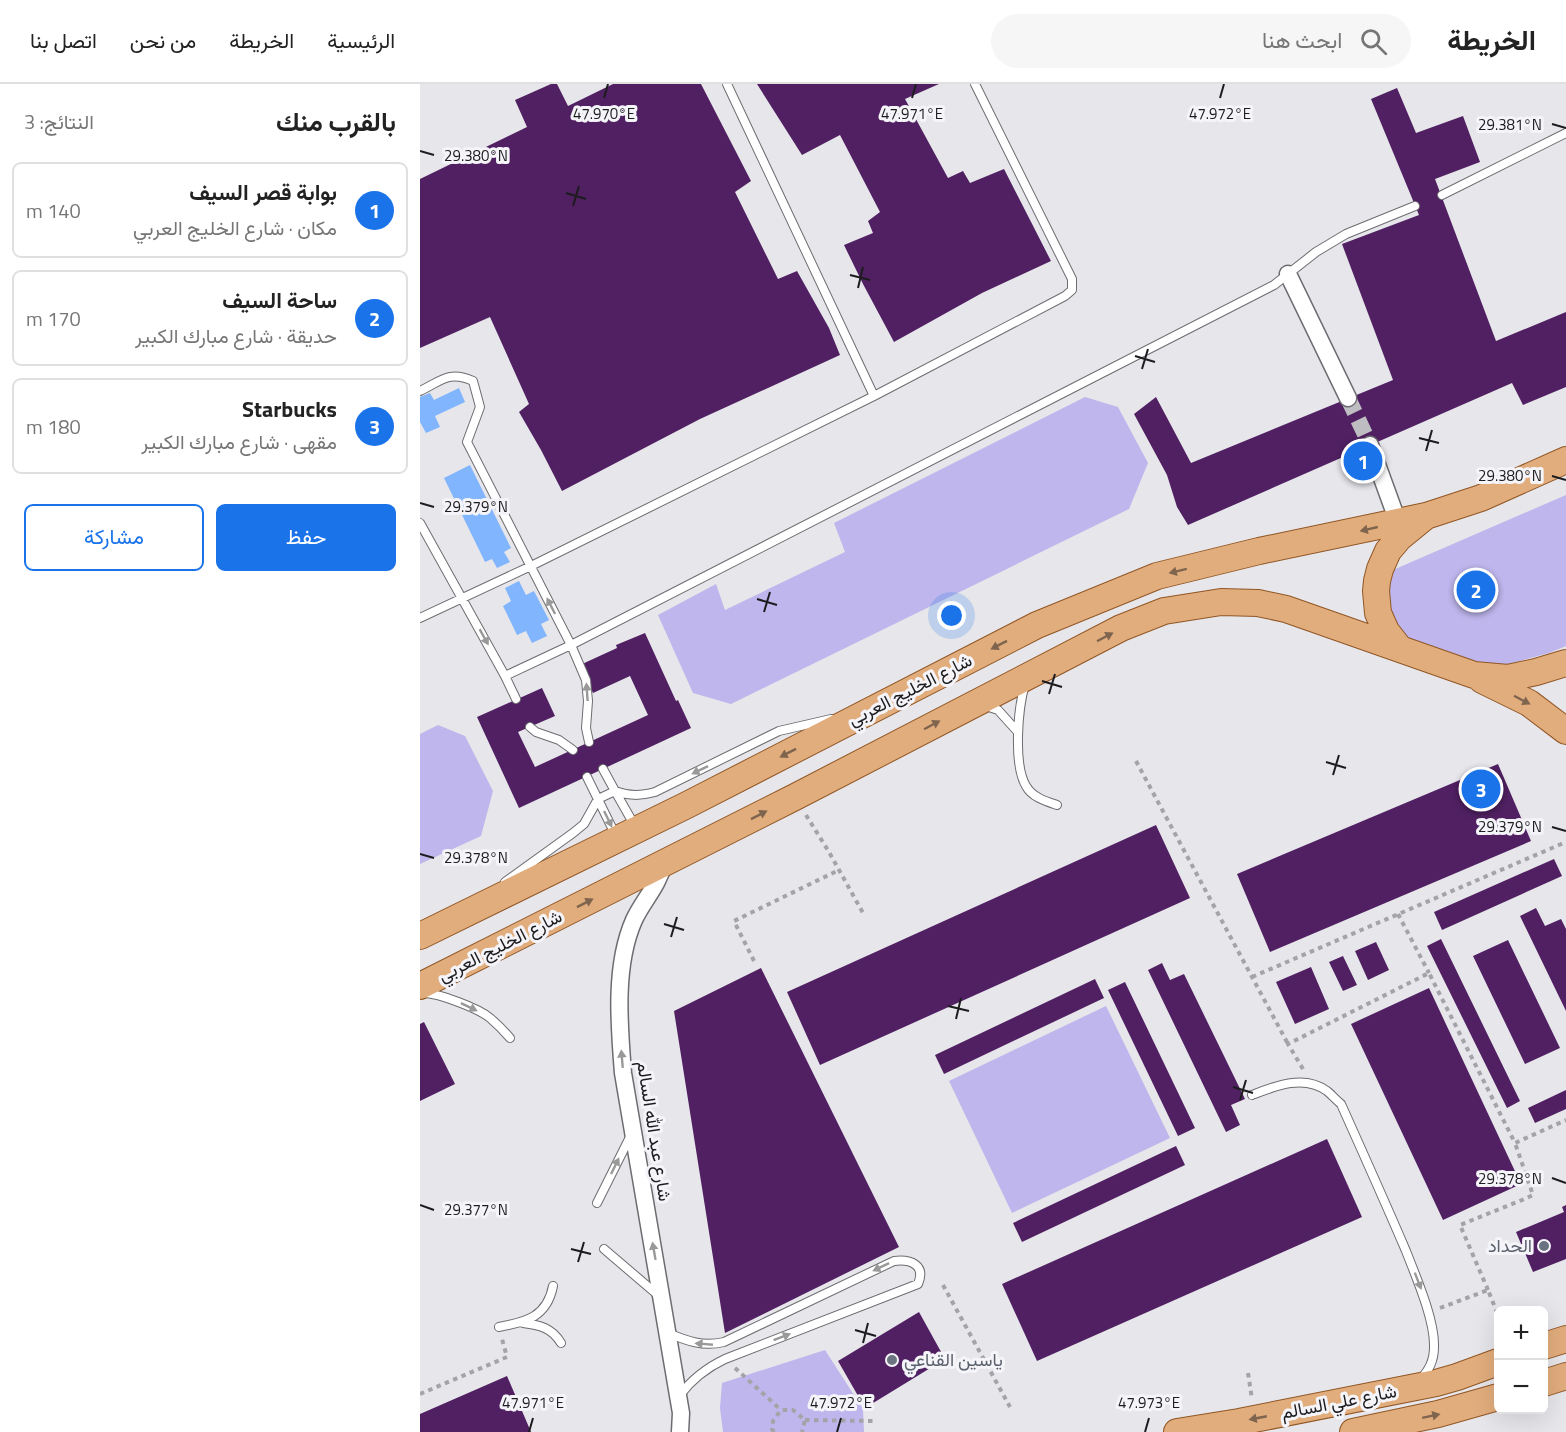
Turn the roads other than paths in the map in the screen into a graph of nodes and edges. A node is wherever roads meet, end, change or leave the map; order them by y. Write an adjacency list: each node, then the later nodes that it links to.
1 (727, 84): 8 (lane)
2 (975, 84): 8 (lane)
3 (1566, 133): 4 (lane)
4 (1442, 195)
5 (1415, 206): 6 (lane)
6 (1288, 274): 9 (street); 18 (lane)
7 (420, 392): 15 (lane)
8 (874, 396): 15 (lane)
9 (1348, 398)
10 (1370, 445): 13 (street)
11 (1566, 460): 12 (main road, شارع الخليج العربي)
12 (1426, 516): 13 (main road, شارع الخليج العربي); 19 (main road)
13 (1398, 522): 26 (main road, شارع الخليج العربي, one-way to 26)
14 (420, 524): 16 (lane)
15 (531, 566): 16 (lane); 18 (lane, one-way to 15)
16 (462, 598): 17 (lane); 22 (lane, one-way to 22)
17 (420, 618)
18 (571, 645): 22 (lane); 30 (lane, one-way to 18)
19 (1400, 649): 21 (main road, شارع الخليج العربي); 23 (main road, شارع الخليج العربي, one-way to 19)
20 (1566, 663): 21 (main road)
21 (1474, 675): 29 (main road, one-way to 29)
22 (505, 676): 24 (lane)
23 (1027, 677): 25 (main road, شارع الخليج العربي); 28 (lane)
24 (516, 699)
25 (975, 703): 28 (lane); 38 (main road, شارع الخليج العربي, one-way to 25)
26 (873, 710): 34 (lane, one-way to 34); 37 (main road, شارع الخليج العربي, one-way to 37)
27 (530, 727): 31 (lane)
28 (1017, 731): 36 (lane)
29 (1566, 731)
30 (589, 742)
31 (573, 750)
32 (603, 770): 34 (lane)
33 (587, 777): 35 (lane)
34 (615, 791): 35 (lane); 37 (lane)
35 (598, 799): 37 (lane, one-way to 37); 39 (lane)
36 (1057, 805)
37 (627, 834): 39 (main road, شارع الخليج العربي)
38 (666, 862): 41 (main road, شارع الخليج العربي, one-way to 38); 45 (street, شارع عبد الله السالم, one-way to 38)
39 (454, 919): 40 (main road, شارع الخليج العربي)
40 (420, 936)
41 (420, 986)
42 (420, 994): 43 (lane, one-way to 43)
43 (510, 1038)
44 (1252, 1095): 59 (lane, one-way to 59)
45 (633, 1130): 46 (lane, one-way to 45); 49 (street, شارع عبد الله السالم, one-way to 45)
46 (597, 1203)
47 (604, 1249): 49 (lane)
48 (553, 1286): 50 (lane)
49 (662, 1298): 52 (street, شارع عبد الله السالم)
50 (520, 1323): 51 (lane); 54 (lane)
51 (499, 1327)
52 (668, 1333): 61 (street, شارع عبد الله السالم); 61 (lane, one-way to 52)
53 (1566, 1339): 55 (main road)
54 (561, 1343)
55 (1548, 1345)
56 (1494, 1363): 59 (main road, شارع علي السالم)
57 (1566, 1376): 58 (main road)
58 (1548, 1382)
59 (1411, 1388): 64 (main road, شارع علي السالم, one-way to 64)
60 (1494, 1398): 65 (main road, شارع علي السالم, one-way to 60)
61 (680, 1405): 62 (street, شارع عبد الله السالم); 63 (street, شارع عبد الله السالم)
62 (680, 1432)
63 (691, 1432)
64 (1177, 1432)
65 (1353, 1432)

